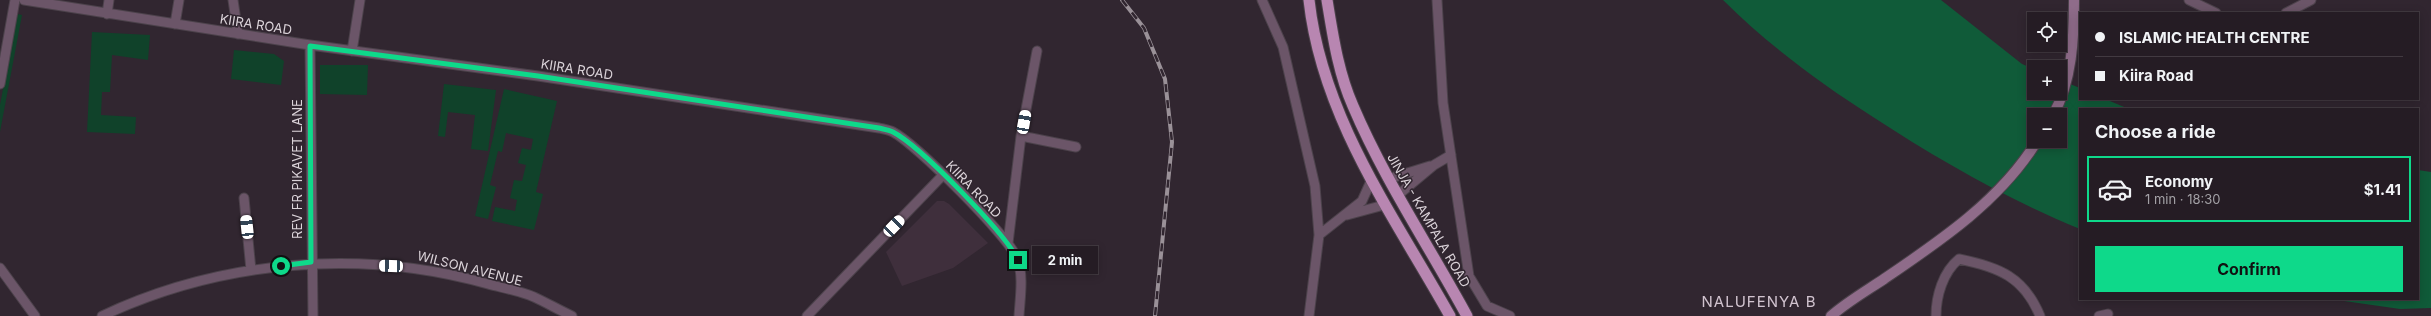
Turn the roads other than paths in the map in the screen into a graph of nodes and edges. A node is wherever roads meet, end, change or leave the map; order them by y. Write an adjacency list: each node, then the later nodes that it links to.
1 (15, 0): 22 (street)
2 (24, 0): 16 (street, KIIRA ROAD)
3 (109, 0): 16 (street)
4 (179, 0): 17 (street)
5 (233, 0): 18 (street)
6 (360, 0): 20 (street)
7 (1262, 0): 36 (street)
8 (1309, 0): 31 (highway)
9 (1327, 0): 30 (highway, JINJA - KAMPALA ROAD)
10 (1437, 0): 27 (street)
11 (2074, 0): 23 (main road)
12 (2189, 0): 14 (street)
13 (2311, 0): 15 (street)
14 (2214, 12)
15 (2288, 12)
16 (107, 14): 17 (street, KIIRA ROAD)
17 (175, 24): 18 (street, KIIRA ROAD)
18 (238, 34): 19 (street, KIIRA ROAD)
19 (310, 46): 20 (street, KIIRA ROAD); 38 (street, REV FR PIKAVET LANE)
20 (352, 51): 29 (street, KIIRA ROAD)
21 (1037, 51): 24 (street)
22 (0, 84)
23 (2056, 108)
24 (1021, 136): 25 (street); 37 (street)
25 (1076, 147)
26 (2033, 148): 51 (main road)
27 (1451, 155): 28 (street); 50 (street)
28 (1434, 165): 30 (street); 32 (street)
29 (944, 175): 37 (street, KIIRA ROAD); 45 (street)
30 (1388, 179): 32 (highway, JINJA - KAMPALA ROAD)
31 (1371, 181): 34 (highway); 35 (street)
32 (1398, 195): 49 (highway, JINJA - KAMPALA ROAD)
33 (244, 198): 40 (street)
34 (1384, 205): 35 (street); 48 (highway)
35 (1341, 217): 36 (street)
36 (1320, 235): 47 (street)
37 (1008, 243): 46 (street, KIIRA ROAD)
38 (311, 262): 40 (street, WILSON AVENUE); 43 (street, REV FR PIKAVET LANE); 44 (street, WILSON AVENUE)
39 (0, 268): 41 (street)
40 (251, 270): 42 (street, WILSON AVENUE)
41 (35, 316)
42 (102, 316)
43 (313, 316)
44 (572, 316)
45 (807, 316)
46 (1019, 316)
47 (1309, 316)
48 (1450, 316)
49 (1467, 316)
50 (1510, 316)
51 (1831, 316)
52 (1936, 316): 53 (street)
53 (2040, 316)

